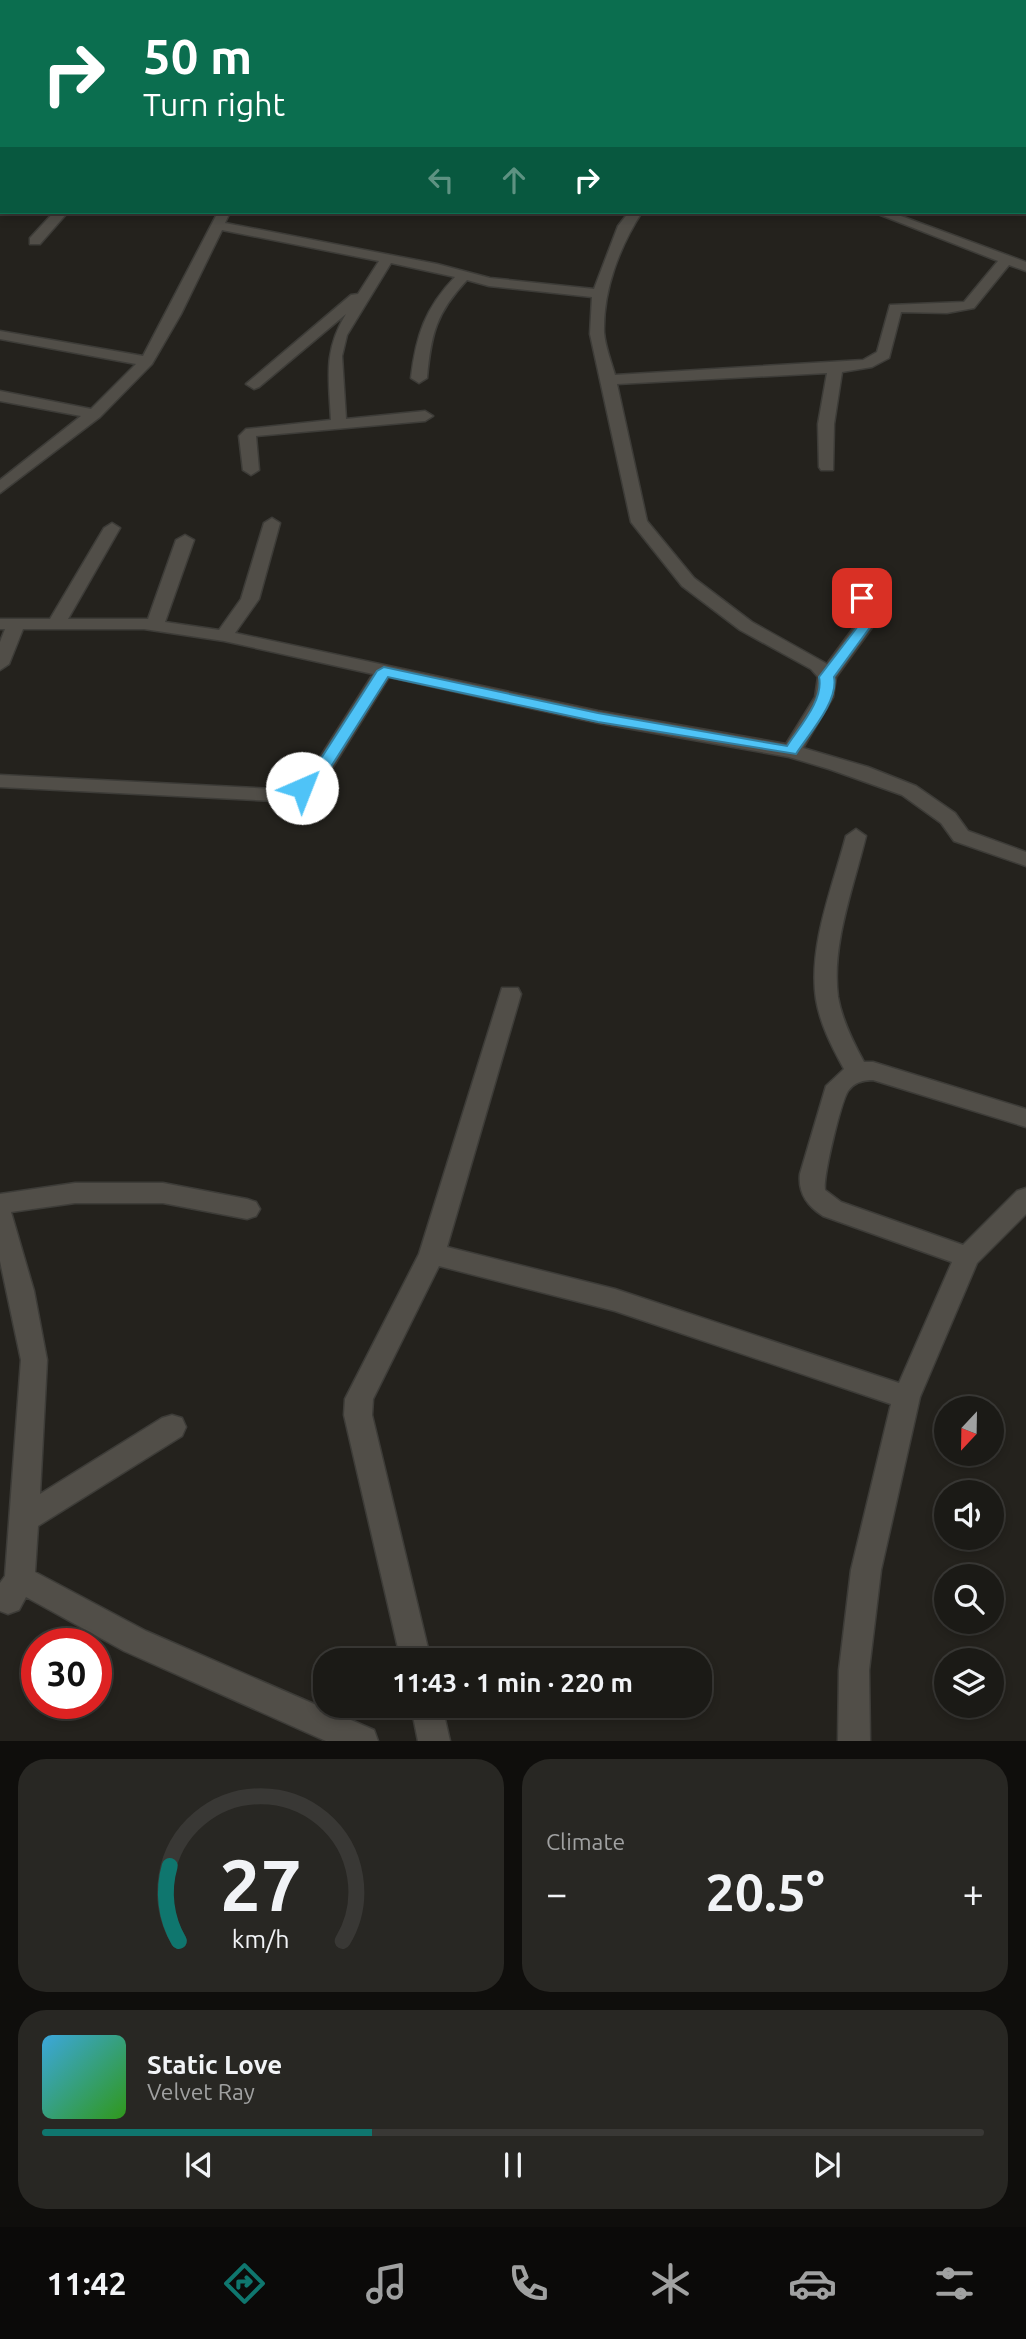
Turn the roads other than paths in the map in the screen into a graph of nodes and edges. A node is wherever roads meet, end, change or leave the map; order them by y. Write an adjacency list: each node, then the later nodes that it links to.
1 (59, 214): 5 (street)
2 (634, 214): 11 (street)
3 (884, 214): 7 (street)
4 (220, 218): 6 (street); 13 (street)
5 (36, 241)
6 (387, 258): 9 (street); 10 (street)
7 (1005, 261): 8 (street); 14 (street)
8 (1026, 267)
9 (466, 275): 11 (street); 15 (street)
10 (363, 292): 17 (street); 21 (street)
11 (599, 294): 16 (street)
12 (0, 335): 13 (street)
13 (146, 361): 19 (street)
14 (835, 368): 16 (street); 22 (street)
15 (419, 379)
16 (607, 380): 35 (street)
17 (254, 384)
18 (0, 397): 19 (street)
19 (94, 414): 24 (street)
20 (425, 416): 21 (street)
21 (339, 426): 23 (street)
22 (827, 467)
23 (251, 470)
24 (0, 488)
25 (272, 523): 32 (street)
26 (112, 528): 29 (street)
27 (185, 540): 31 (street)
28 (862, 598): 35 (street)
29 (56, 623): 30 (street); 31 (street)
30 (8, 624): 33 (street)
31 (155, 626): 32 (street)
32 (224, 636): 34 (street)
33 (0, 664)
34 (384, 671): 36 (street); 37 (street)
35 (827, 677): 36 (street)
36 (791, 751): 39 (street)
37 (0, 781)
38 (856, 836): 41 (street)
39 (1026, 859)
40 (510, 994): 47 (street)
41 (857, 1072): 42 (street); 48 (street)
42 (1026, 1118)
43 (1026, 1198): 48 (street)
44 (0, 1204): 45 (street)
45 (247, 1209)
46 (0, 1215): 49 (street)
47 (432, 1254): 50 (street); 54 (street)
48 (967, 1257): 50 (street)
49 (10, 1291): 52 (street)
50 (906, 1396): 58 (street)
51 (172, 1427): 52 (street)
52 (24, 1519): 53 (street)
53 (7, 1599): 56 (street)
54 (413, 1648)
55 (429, 1718): 57 (street)
56 (363, 1741)
57 (434, 1741)
58 (854, 1741)

